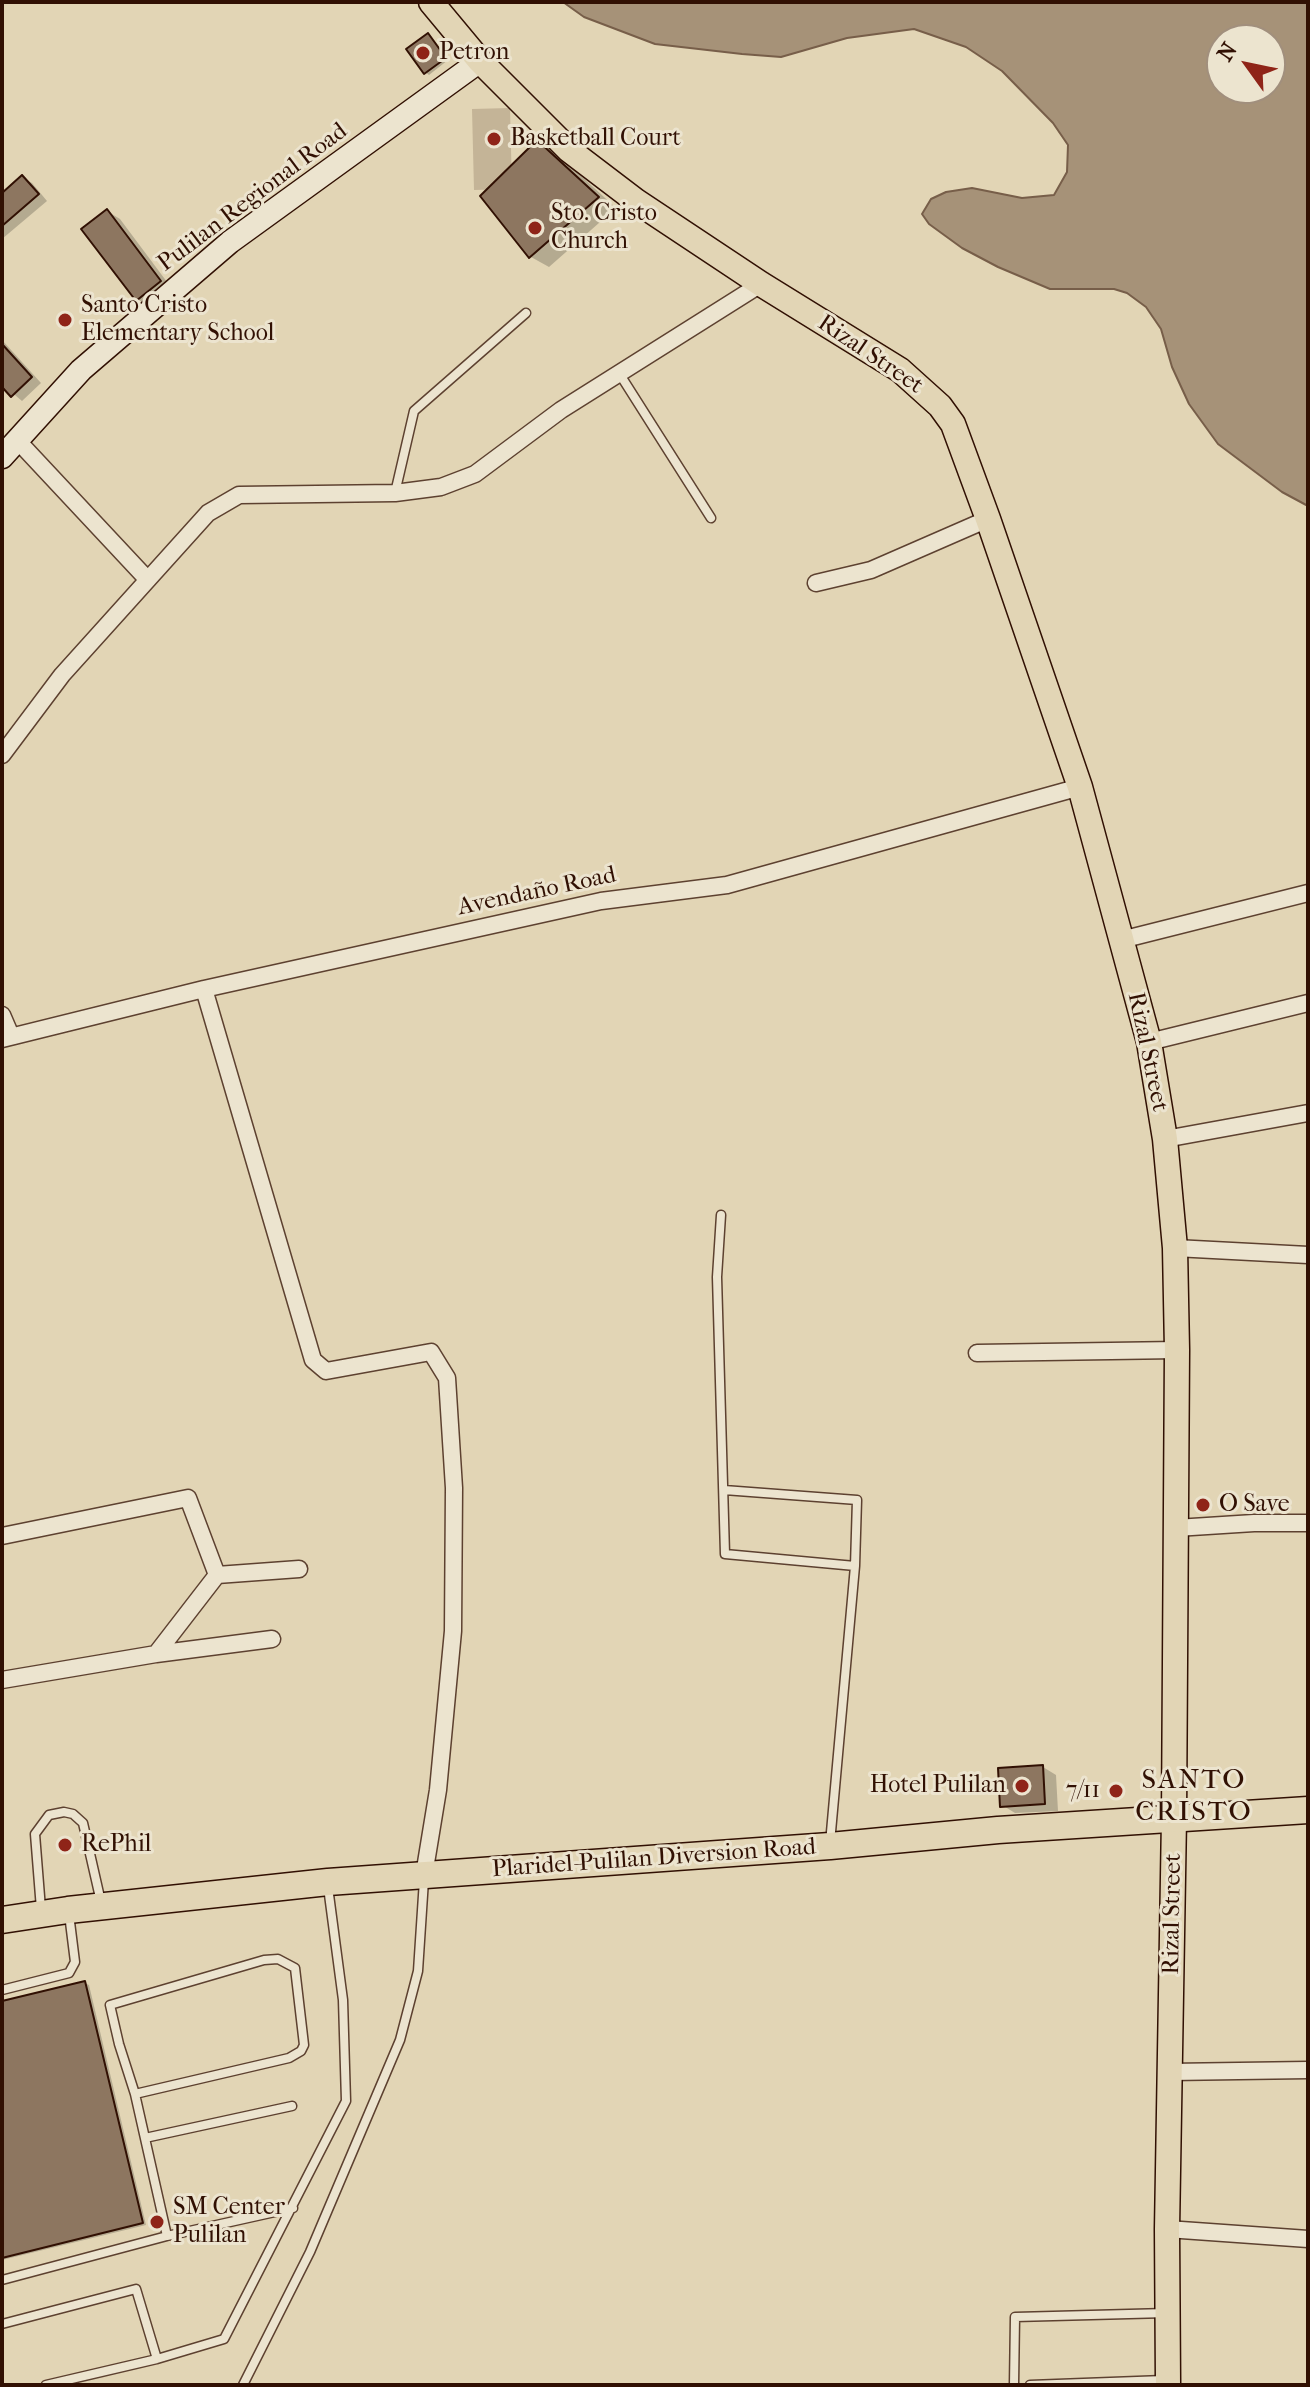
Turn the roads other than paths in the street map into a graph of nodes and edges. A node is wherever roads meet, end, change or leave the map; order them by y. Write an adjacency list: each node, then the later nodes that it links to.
1 (431, 2): 2 (main road, Rizal Street)
2 (480, 61): 3 (main road, Rizal Street); 6 (main road, Pulilan Regional Road)
3 (761, 284): 5 (street); 9 (main road, Rizal Street)
4 (526, 313): 7 (lane)
5 (619, 372): 7 (street); 8 (lane)
6 (9, 448): 10 (street)
7 (395, 493): 10 (street)
8 (711, 518)
9 (988, 519): 11 (street); 13 (main road, Rizal Street)
10 (147, 579): 12 (street)
11 (816, 583)
12 (2, 755)
13 (1080, 787): 15 (main road, Rizal Street); 16 (street, Avendaño Road)
14 (1308, 893): 15 (street)
15 (1121, 940): 20 (main road, Rizal Street)
16 (204, 989): 19 (street, Avendaño Road); 41 (street)
17 (1308, 1003): 20 (street)
18 (2, 1015): 19 (street)
19 (6, 1037)
20 (1149, 1042): 22 (main road, Rizal Street)
21 (1308, 1113): 22 (street)
22 (1165, 1139): 24 (main road, Rizal Street)
23 (721, 1215): 28 (lane)
24 (1175, 1248): 25 (street); 26 (main road, Rizal Street)
25 (1308, 1255)
26 (1177, 1350): 27 (street); 30 (main road, Rizal Street)
27 (977, 1353)
28 (724, 1490): 32 (lane); 32 (lane)
29 (1308, 1523): 30 (street)
30 (1176, 1528): 39 (main road, Rizal Street)
31 (2, 1536): 34 (street)
32 (855, 1566): 40 (lane)
33 (299, 1569): 34 (street)
34 (217, 1575): 36 (street)
35 (272, 1639): 36 (street)
36 (156, 1654): 37 (street)
37 (2, 1680)
38 (1308, 1810): 39 (highway, Plaridel-Pulilan Diversion Road)
39 (1174, 1818): 40 (highway, Plaridel-Pulilan Diversion Road); 49 (main road, Rizal Street)
40 (830, 1846): 41 (highway, Plaridel-Pulilan Diversion Road)
41 (424, 1875): 42 (highway, Plaridel-Pulilan Diversion Road); 63 (lane)
42 (328, 1882): 43 (highway, Plaridel-Pulilan Diversion Road); 53 (lane)
43 (101, 1906): 44 (highway, Plaridel-Pulilan Diversion Road); 45 (lane)
44 (68, 1910): 45 (highway, Plaridel-Pulilan Diversion Road); 47 (lane)
45 (42, 1914): 46 (highway, Plaridel-Pulilan Diversion Road)
46 (2, 1920)
47 (2, 1990)
48 (1308, 2070): 49 (street)
49 (1170, 2072): 54 (main road, Rizal Street)
50 (135, 2094): 50 (lane); 52 (lane)
51 (292, 2106): 52 (lane)
52 (145, 2138): 55 (lane)
53 (293, 2208): 55 (lane); 60 (lane)
54 (1167, 2229): 56 (street); 58 (main road, Rizal Street)
55 (167, 2236): 57 (lane)
56 (1308, 2239)
57 (2, 2280)
58 (1167, 2313): 61 (main road, Rizal Street); 64 (lane)
59 (2, 2324): 60 (lane)
60 (157, 2359): 62 (lane)
61 (1168, 2382): 65 (lane)
62 (46, 2385)
63 (243, 2385)
64 (1014, 2385)
65 (1030, 2385)

